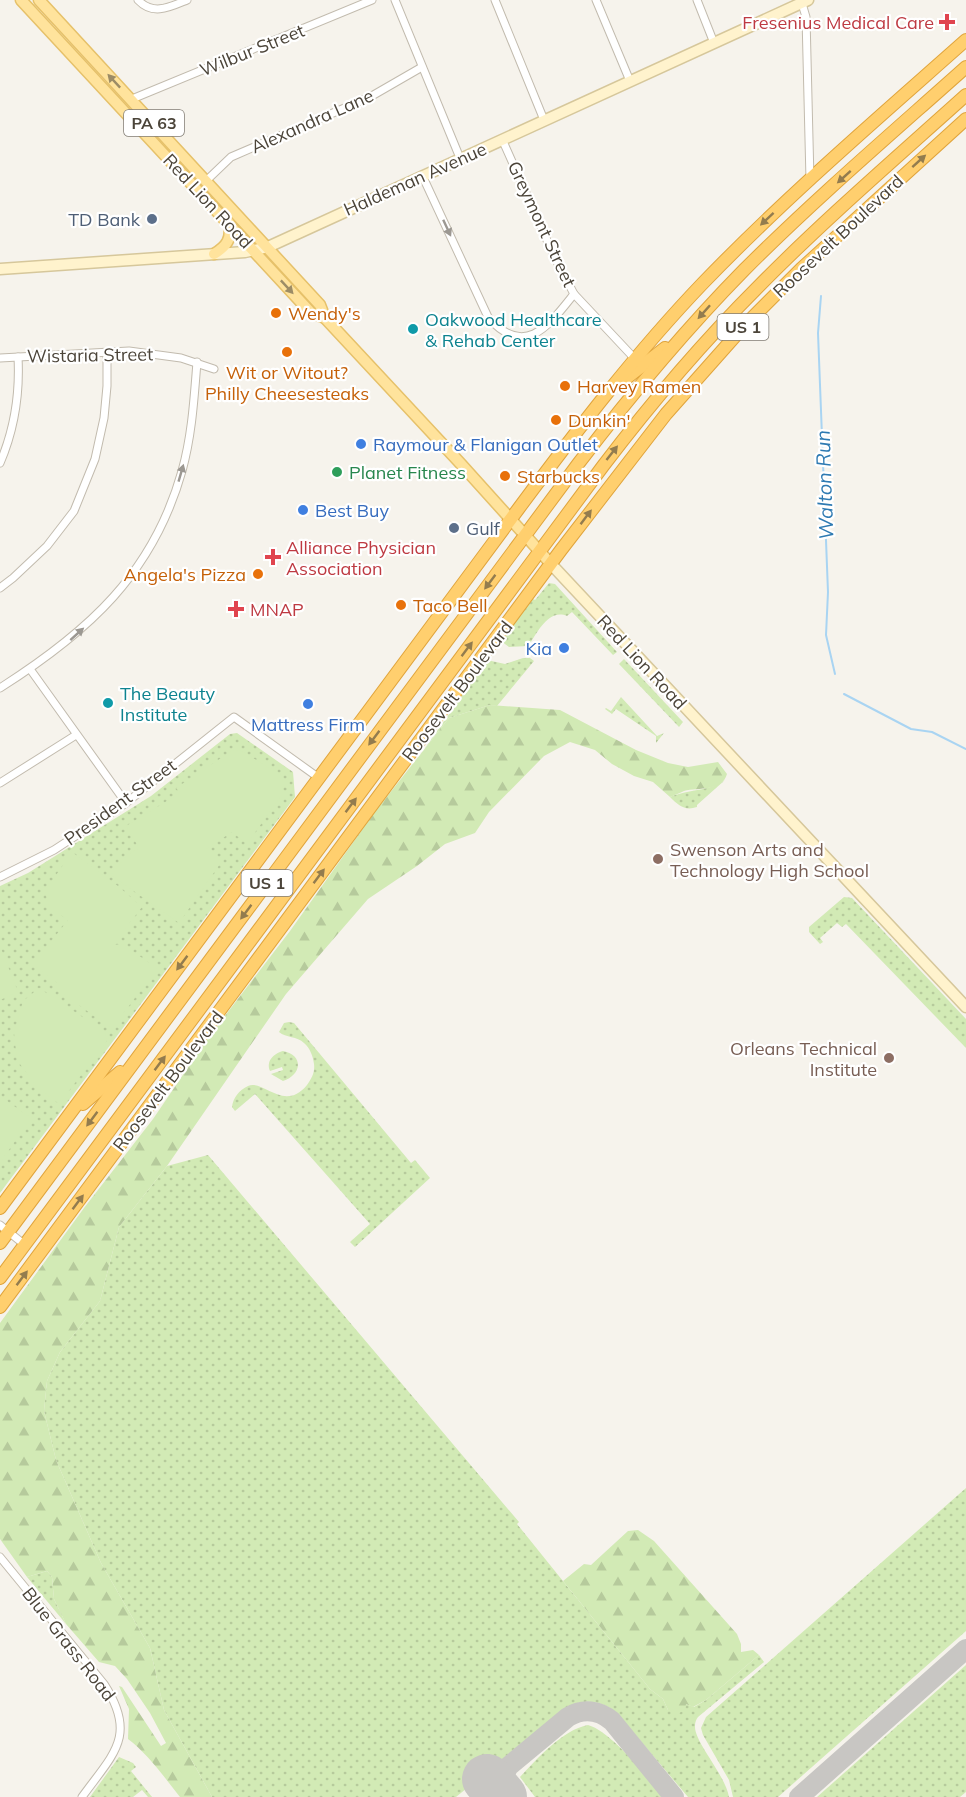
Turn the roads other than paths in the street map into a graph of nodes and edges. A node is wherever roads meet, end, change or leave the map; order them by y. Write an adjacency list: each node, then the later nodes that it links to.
1 (21, 0): 25 (main road, Red Lion Road / PA 63)
2 (39, 0): 17 (main road, Red Lion Road / PA 63, one-way to 2)
3 (138, 0): 4 (street)
4 (187, 0)
5 (372, 0): 17 (street, Wilbur Street)
6 (394, 0): 13 (street)
7 (495, 0): 19 (street)
8 (596, 0): 15 (street)
9 (697, 0): 12 (street)
10 (804, 1): 12 (main road, Haldeman Avenue); 24 (street)
11 (966, 40): 24 (highway, US 1)
12 (714, 43): 15 (main road, Haldeman Avenue)
13 (422, 67): 21 (street); 23 (street, Alexandra Lane)
14 (966, 67): 32 (highway, Roosevelt Boulevard / US 1, one-way to 32)
15 (630, 81): 19 (main road, Haldeman Avenue)
16 (966, 95): 33 (highway, Roosevelt Boulevard / US 1)
17 (132, 99): 23 (main road, Red Lion Road / PA 63)
18 (966, 119): 41 (highway, Roosevelt Boulevard / US 1, one-way to 18)
19 (544, 120): 20 (main road, Haldeman Avenue)
20 (502, 139): 21 (main road, Haldeman Avenue); 30 (street, Greymont Street)
21 (460, 158): 22 (main road, Haldeman Avenue)
22 (422, 175): 26 (main road, Haldeman Avenue); 30 (street, one-way to 30)
23 (207, 180): 26 (main road, Red Lion Road / PA 63)
24 (810, 180): 37 (highway, US 1, one-way to 37)
25 (229, 223): 27 (main road, Red Lion Road / PA 63); 28 (main road)
26 (268, 247): 27 (main road, Haldeman Avenue); 31 (main road, Red Lion Road / PA 63)
27 (254, 251): 28 (main road, Haldeman Avenue); 31 (main road, Red Lion Road / PA 63, one-way to 31)
28 (214, 254): 29 (main road, Haldeman Avenue)
29 (0, 269)
30 (574, 294): 37 (street, Greymont Street)
31 (325, 318): 43 (main road, Red Lion Road / PA 63)
32 (690, 329): 40 (highway); 44 (highway, Roosevelt Boulevard / US 1)
33 (705, 343): 41 (highway); 45 (highway, Roosevelt Boulevard / US 1, one-way to 33)
34 (106, 352): 35 (street, Wistaria Street); 38 (street, Wistaria Street); 47 (street)
35 (18, 357): 36 (street, Wistaria Street); 42 (street)
36 (0, 358)
37 (635, 359): 40 (highway, US 1)
38 (197, 362): 39 (street, Wistaria Street); 48 (street, one-way to 38)
39 (214, 369)
40 (604, 396): 43 (highway, US 1)
41 (666, 414): 46 (highway, Roosevelt Boulevard / US 1, one-way to 41)
42 (0, 463)
43 (511, 519): 44 (main road, Red Lion Road / PA 63); 53 (highway, US 1)
44 (525, 535): 45 (main road, Red Lion Road / PA 63); 60 (highway, Roosevelt Boulevard / US 1, one-way to 60)
45 (539, 551): 46 (main road, Red Lion Road / PA 63); 52 (highway, Roosevelt Boulevard / US 1, one-way to 45)
46 (551, 564): 50 (highway, Roosevelt Boulevard / US 1); 58 (main road, Red Lion Road)
47 (0, 588)
48 (30, 669): 49 (street); 51 (street)
49 (0, 688)
50 (432, 724): 52 (highway); 59 (highway, Roosevelt Boulevard / US 1, one-way to 50)
51 (76, 735): 54 (street); 55 (street)
52 (372, 776): 57 (highway, Roosevelt Boulevard / US 1, one-way to 52)
53 (319, 778): 55 (street, President Street); 61 (highway, US 1, one-way to 61)
54 (0, 783)
55 (126, 803): 56 (street, President Street)
56 (0, 877)
57 (240, 954): 59 (highway); 65 (highway, Roosevelt Boulevard / US 1, one-way to 57)
58 (965, 1006)
59 (212, 1021): 67 (highway, Roosevelt Boulevard / US 1, one-way to 59)
60 (139, 1056): 61 (highway); 63 (highway, Roosevelt Boulevard / US 1, one-way to 63)
61 (66, 1119): 62 (highway, US 1)
62 (0, 1208)
63 (4, 1228): 64 (highway, Roosevelt Boulevard / US 1); 65 (street)
64 (0, 1243)
65 (25, 1245): 66 (highway, Roosevelt Boulevard / US 1)
66 (0, 1278)
67 (0, 1307)
68 (0, 1557): 69 (street, Blue Grass Road)
69 (82, 1797)

